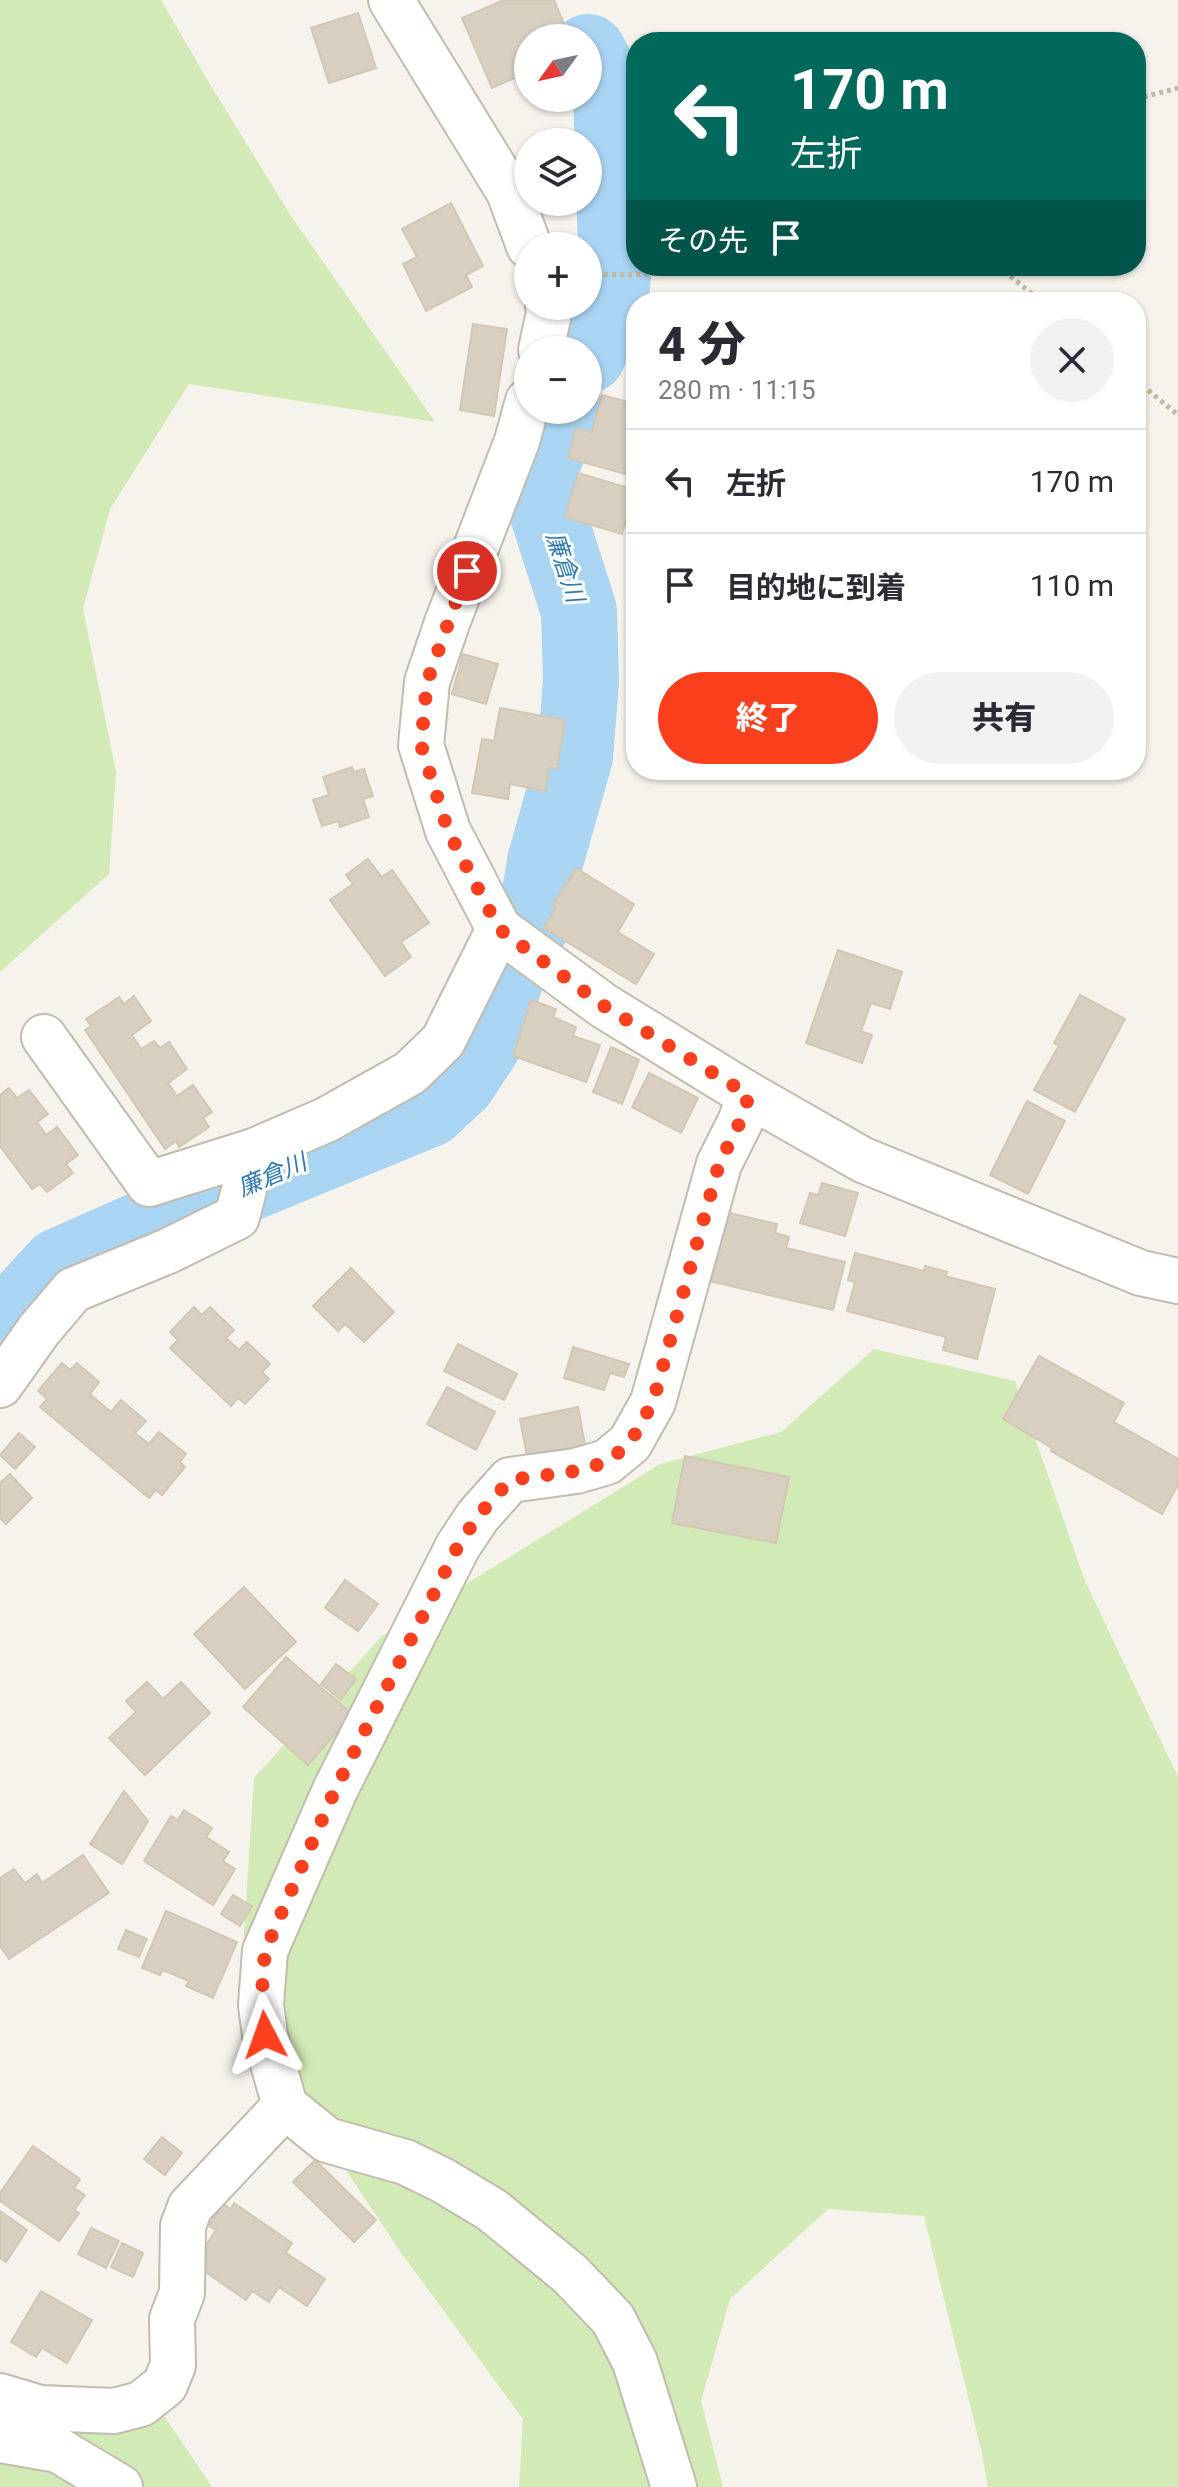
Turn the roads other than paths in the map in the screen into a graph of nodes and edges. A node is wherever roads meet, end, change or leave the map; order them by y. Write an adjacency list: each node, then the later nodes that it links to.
1 (391, 0): 2 (street)
2 (524, 232)
3 (522, 424): 4 (street)
4 (499, 929): 6 (street); 7 (street)
5 (44, 1037): 7 (street)
6 (749, 1095): 8 (street); 10 (street)
7 (254, 1151): 9 (street)
8 (1178, 1281)
9 (0, 1385)
10 (285, 2106): 11 (street); 14 (street)
11 (0, 2396)
12 (0, 2440): 13 (street)
13 (120, 2487)
14 (674, 2487)

